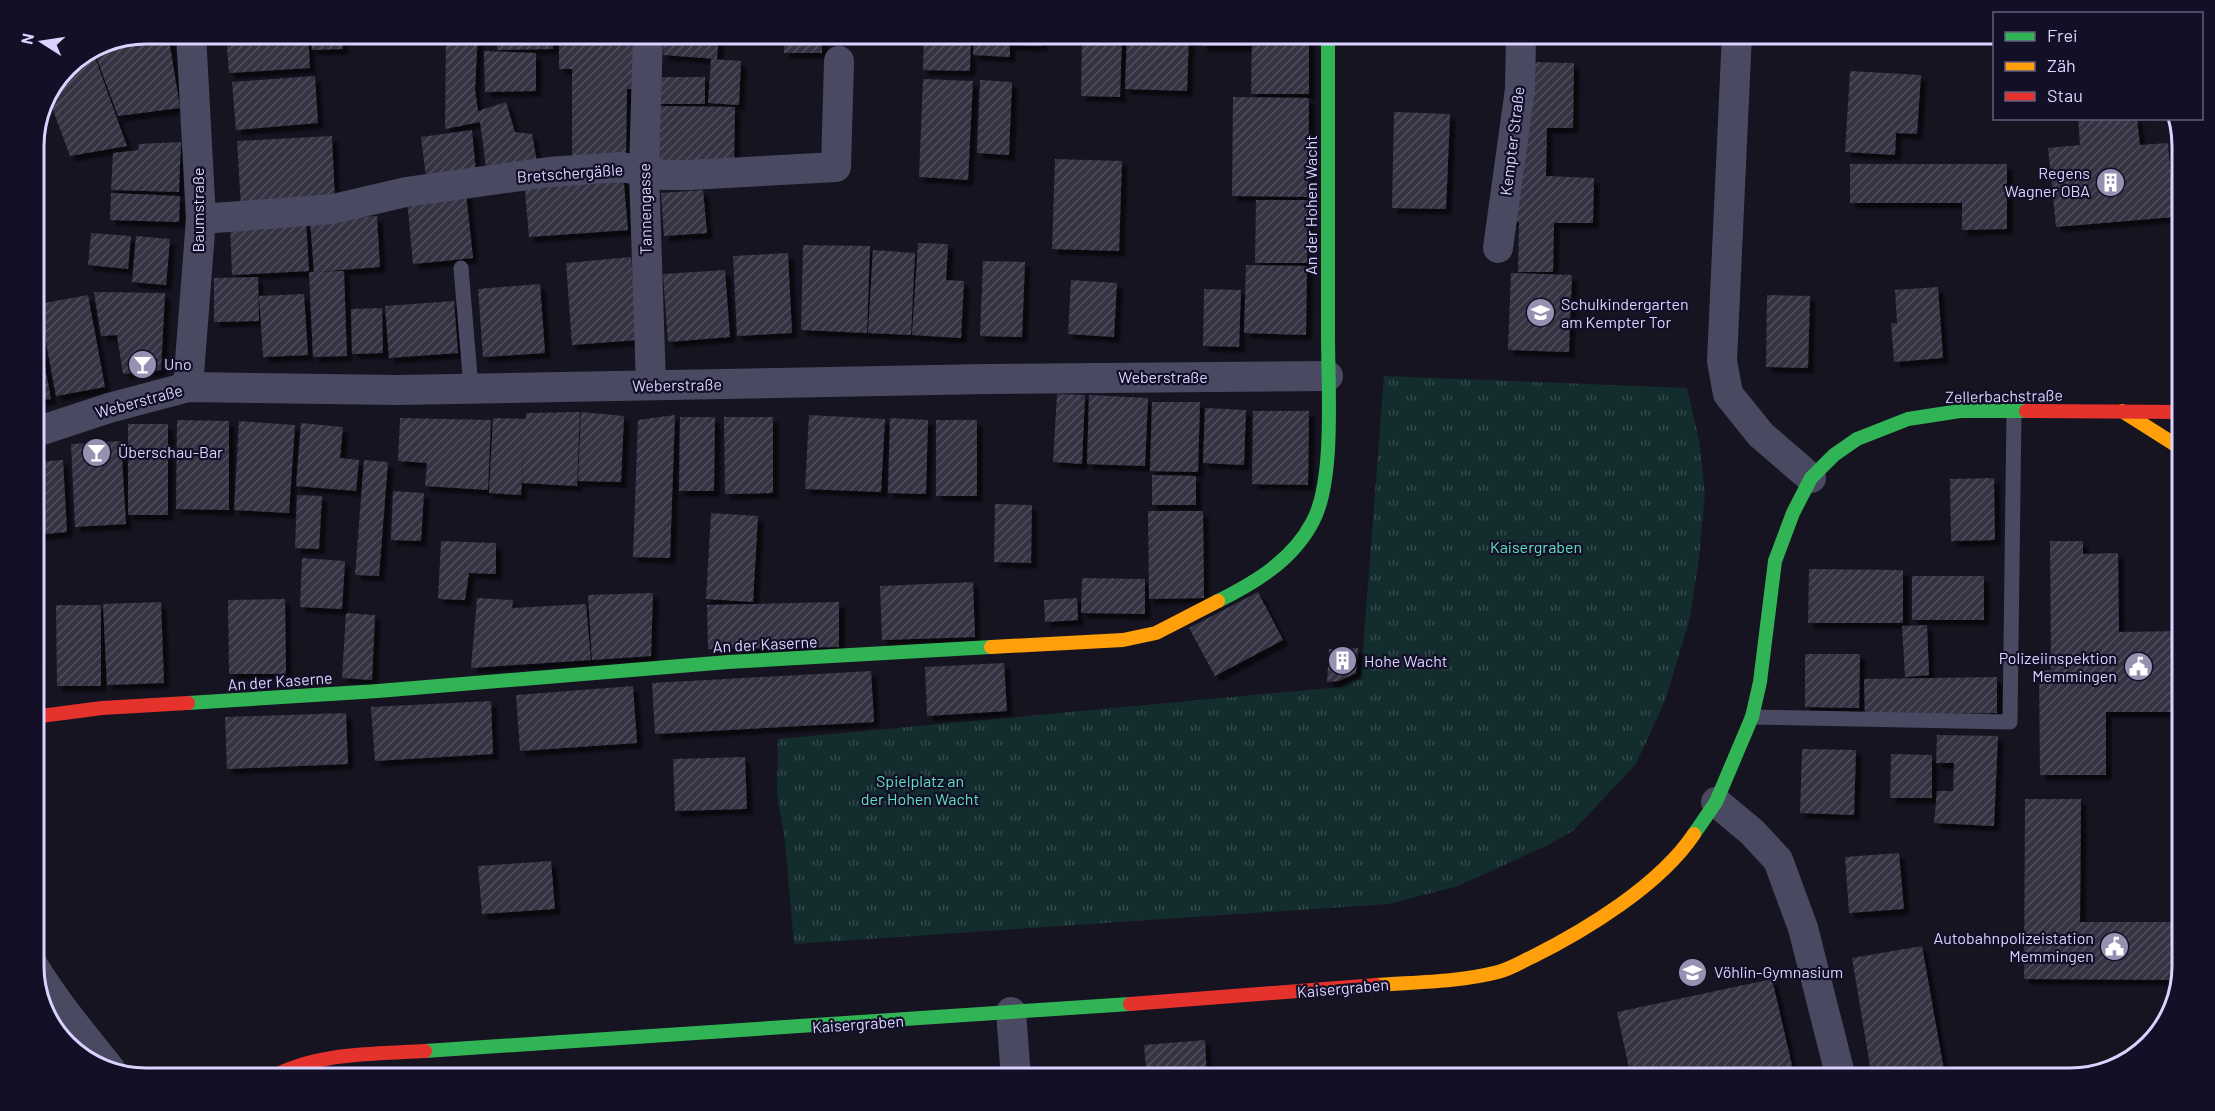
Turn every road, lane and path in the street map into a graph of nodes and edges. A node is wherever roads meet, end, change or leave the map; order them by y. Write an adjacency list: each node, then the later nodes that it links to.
1 (192, 44): 8 (street, Baumstraße)
2 (648, 44): 7 (street, Tannengasse)
3 (1328, 44): 11 (street, An der Hohen Wacht)
4 (1521, 44): 9 (street, Kempter Straße)
5 (1736, 44): 20 (street)
6 (839, 62): 7 (street, Bretschergäßle)
7 (644, 171): 8 (street, Bretschergäßle); 12 (street, Tannengasse)
8 (201, 219): 13 (street, Baumstraße)
9 (1498, 248)
10 (461, 268): 14 (lane)
11 (1328, 376): 12 (street, Weberstraße); 21 (street, An der Kaserne)
12 (651, 385): 14 (street, Weberstraße)
13 (188, 387): 14 (street, Weberstraße); 18 (street, Weberstraße)
14 (471, 388)
15 (2014, 411): 16 (street, Zellerbachstraße); 20 (street, Zellerbachstraße); 22 (lane)
16 (2122, 411): 17 (street, Zellerbachstraße); 19 (street)
17 (2171, 412)
18 (44, 429)
19 (2171, 442)
20 (1810, 478): 22 (street, Kaisergraben)
21 (44, 716)
22 (1752, 717): 23 (street, Kaisergraben)
23 (1716, 802): 25 (street, Kaisergraben); 29 (street)
24 (45, 983): 26 (street)
25 (1011, 1012): 27 (street, Kaisergraben); 28 (street)
26 (100, 1057)
27 (292, 1068)
28 (1015, 1068)
29 (1838, 1068)

